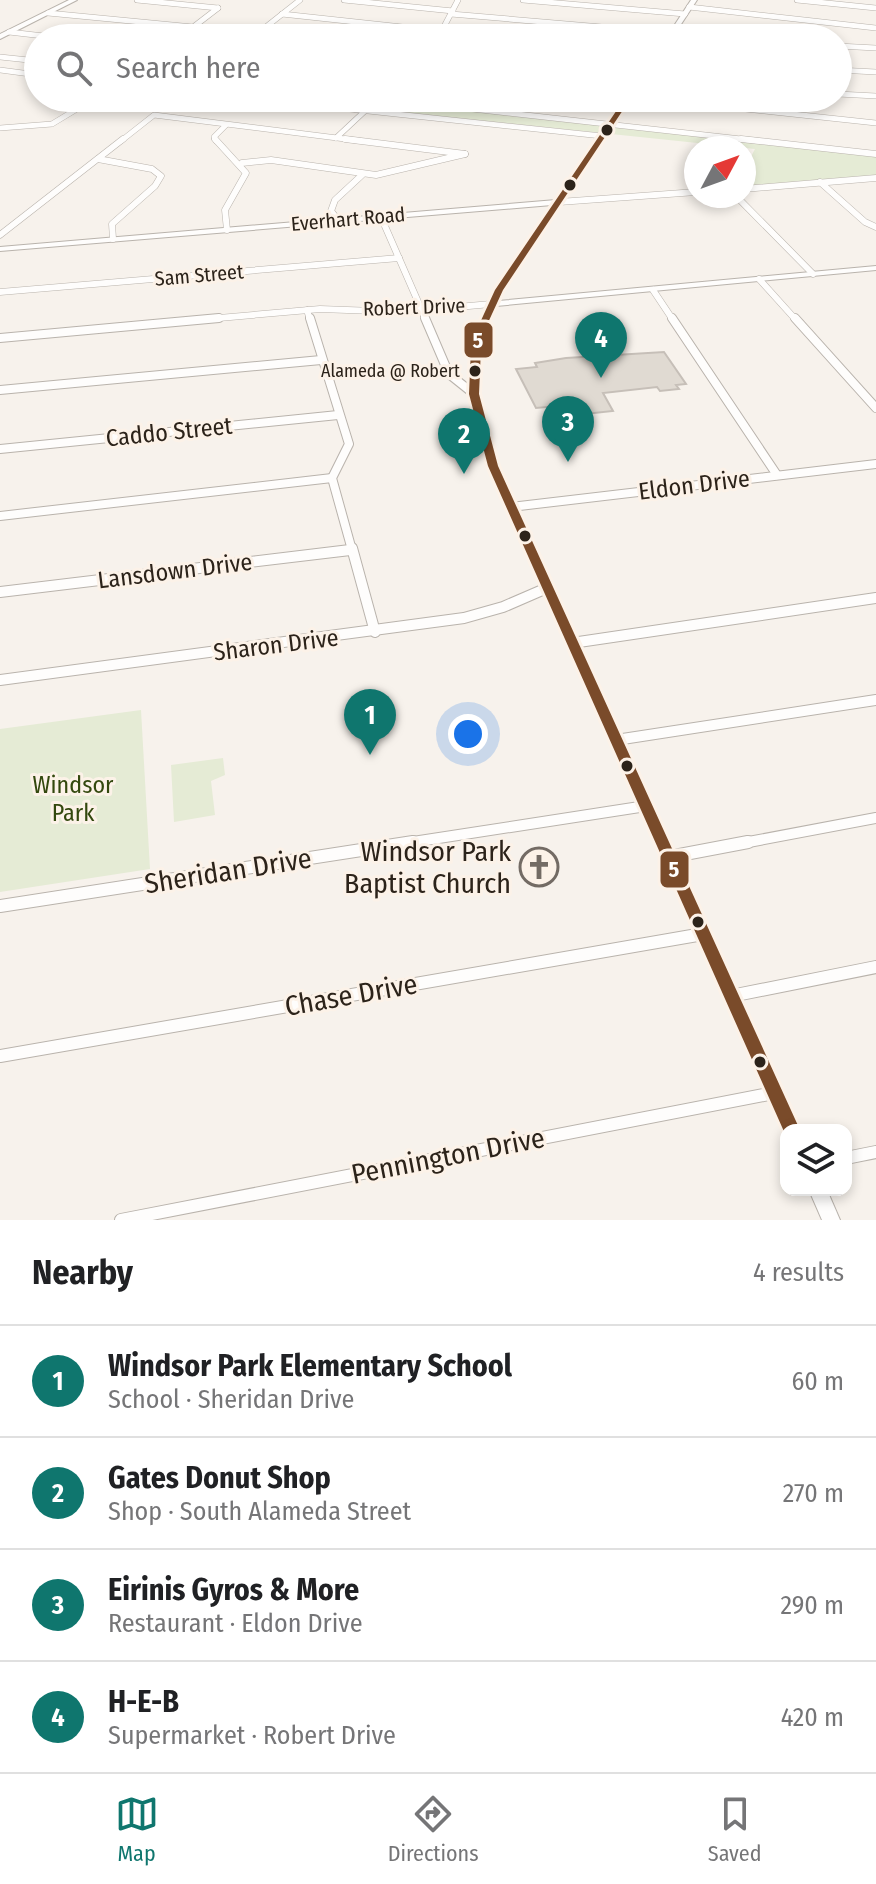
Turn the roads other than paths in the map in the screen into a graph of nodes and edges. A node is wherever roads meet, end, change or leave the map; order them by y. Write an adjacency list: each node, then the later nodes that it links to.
1 (74, 0): 12 (main road)
2 (137, 0): 17 (street)
3 (300, 0): 13 (street)
4 (344, 0): 11 (street)
5 (458, 0): 11 (street)
6 (523, 0): 14 (street)
7 (694, 0): 9 (main road)
8 (797, 0): 10 (street)
9 (689, 7): 14 (main road); 23 (street)
10 (876, 8)
11 (452, 12): 20 (street); 21 (street)
12 (48, 13): 15 (main road); 16 (street)
13 (282, 14): 18 (street); 19 (street)
14 (685, 14): 22 (main road)
15 (25, 24)
16 (162, 24)
17 (197, 24)
18 (270, 24)
19 (371, 24)
20 (447, 24)
21 (584, 24)
22 (678, 24)
23 (821, 24)
24 (24, 25): 27 (main road)
25 (852, 28): 26 (street)
26 (876, 31)
27 (9, 32): 28 (street); 29 (main road)
28 (24, 34)
29 (0, 37)
30 (852, 47): 31 (street)
31 (876, 48)
32 (0, 57): 33 (street)
33 (24, 60)
34 (0, 70): 37 (street)
35 (852, 71): 36 (street)
36 (876, 72)
37 (24, 73)
38 (852, 95): 39 (street)
39 (876, 96)
40 (75, 112): 48 (street)
41 (364, 112): 49 (street); 50 (street)
42 (503, 112): 46 (street)
43 (618, 112): 46 (main road)
44 (773, 112): 45 (street)
45 (876, 123)
46 (611, 124): 49 (main road); 51 (street)
47 (226, 125): 50 (street); 52 (street); 53 (street)
48 (0, 128)
49 (602, 136): 59 (main road)
50 (336, 138): 54 (street)
51 (876, 154)
52 (98, 159): 65 (street); 66 (street)
53 (242, 163): 54 (street); 64 (street)
54 (362, 175): 62 (street)
55 (876, 178): 56 (street)
56 (820, 182): 57 (street); 63 (street)
57 (756, 188)
58 (684, 193): 59 (street, Everhart Road)
59 (559, 202): 61 (main road, Everhart Road); 74 (main road)
60 (748, 208): 70 (street)
61 (381, 217): 62 (main road, Everhart Road); 68 (street)
62 (338, 220): 64 (main road, Everhart Road)
63 (876, 227)
64 (227, 230): 66 (main road, Everhart Road)
65 (0, 235)
66 (113, 239): 67 (main road, Everhart Road)
67 (0, 249)
68 (399, 258): 73 (street, Sam Street); 76 (street)
69 (876, 268): 70 (main road, Robert Drive)
70 (813, 274): 71 (main road, Robert Drive)
71 (759, 279): 72 (main road, Robert Drive); 81 (street)
72 (653, 290): 74 (main road, Robert Drive); 85 (street)
73 (0, 292)
74 (491, 304): 76 (street, Robert Drive); 80 (main road)
75 (307, 310): 76 (street, Robert Drive); 77 (street, Robert Drive); 78 (street)
76 (420, 311): 80 (street)
77 (0, 338)
78 (321, 360): 79 (street); 82 (street)
79 (0, 390)
80 (474, 394): 87 (main road)
81 (876, 408)
82 (338, 415): 83 (street, Caddo Street); 86 (street)
83 (0, 449)
84 (876, 464): 85 (street, Eldon Drive)
85 (777, 475): 87 (street, Eldon Drive)
86 (332, 478): 88 (street); 89 (street)
87 (511, 507): 90 (main road)
88 (0, 516)
89 (350, 550): 91 (street, Lansdown Drive); 93 (street)
90 (547, 588): 93 (street, Sharon Drive); 94 (main road)
91 (0, 592)
92 (876, 598): 94 (street)
93 (375, 632): 95 (street, Sharon Drive)
94 (572, 643): 97 (main road)
95 (0, 680)
96 (876, 700): 97 (street)
97 (616, 740): 98 (main road)
98 (646, 806): 100 (main road); 101 (street, Sheridan Drive)
99 (876, 818): 100 (street)
100 (669, 857): 102 (main road)
101 (0, 906)
102 (703, 934): 104 (main road); 105 (street, Chase Drive)
103 (876, 967): 104 (street)
104 (731, 996): 106 (main road)
105 (0, 1056)
106 (774, 1093): 107 (main road); 111 (street, Pennington Drive)
107 (788, 1124)
108 (876, 1152): 109 (street)
109 (852, 1157)
110 (821, 1196): 112 (main road)
111 (121, 1220)
112 (831, 1220)

